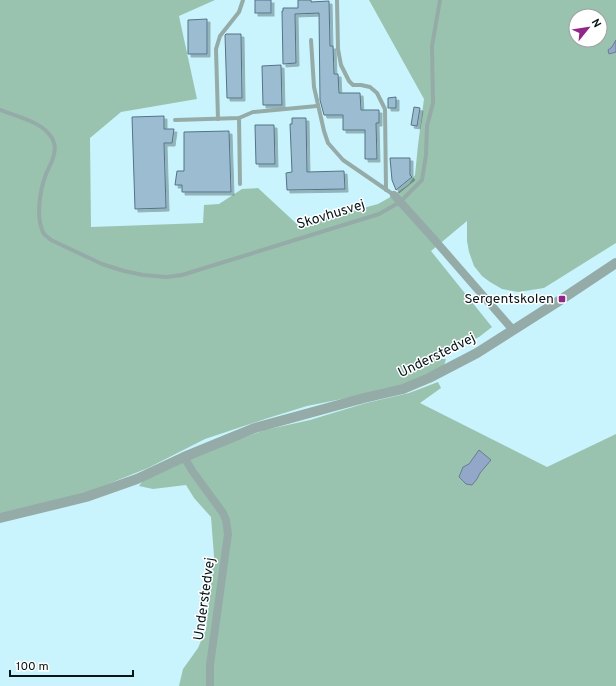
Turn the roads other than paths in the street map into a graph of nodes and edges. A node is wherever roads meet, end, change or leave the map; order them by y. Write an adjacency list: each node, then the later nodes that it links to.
1 (243, 0): 8 (lane)
2 (337, 0): 11 (lane)
3 (440, 0): 13 (lane, Skovhusvej)
4 (311, 40): 5 (lane)
5 (318, 106): 7 (lane); 11 (lane)
6 (0, 110): 13 (lane, Skovhusvej)
7 (239, 118): 8 (lane); 10 (lane)
8 (218, 119): 9 (lane)
9 (175, 120)
10 (240, 184)
11 (386, 190): 12 (lane)
12 (394, 195): 13 (street)
13 (400, 202): 15 (street)
14 (616, 263): 15 (street, Understedvej)
15 (513, 330): 16 (street, Understedvej)
16 (184, 457): 17 (street, Understedvej); 18 (street, Understedvej)
17 (0, 518)
18 (210, 686)

